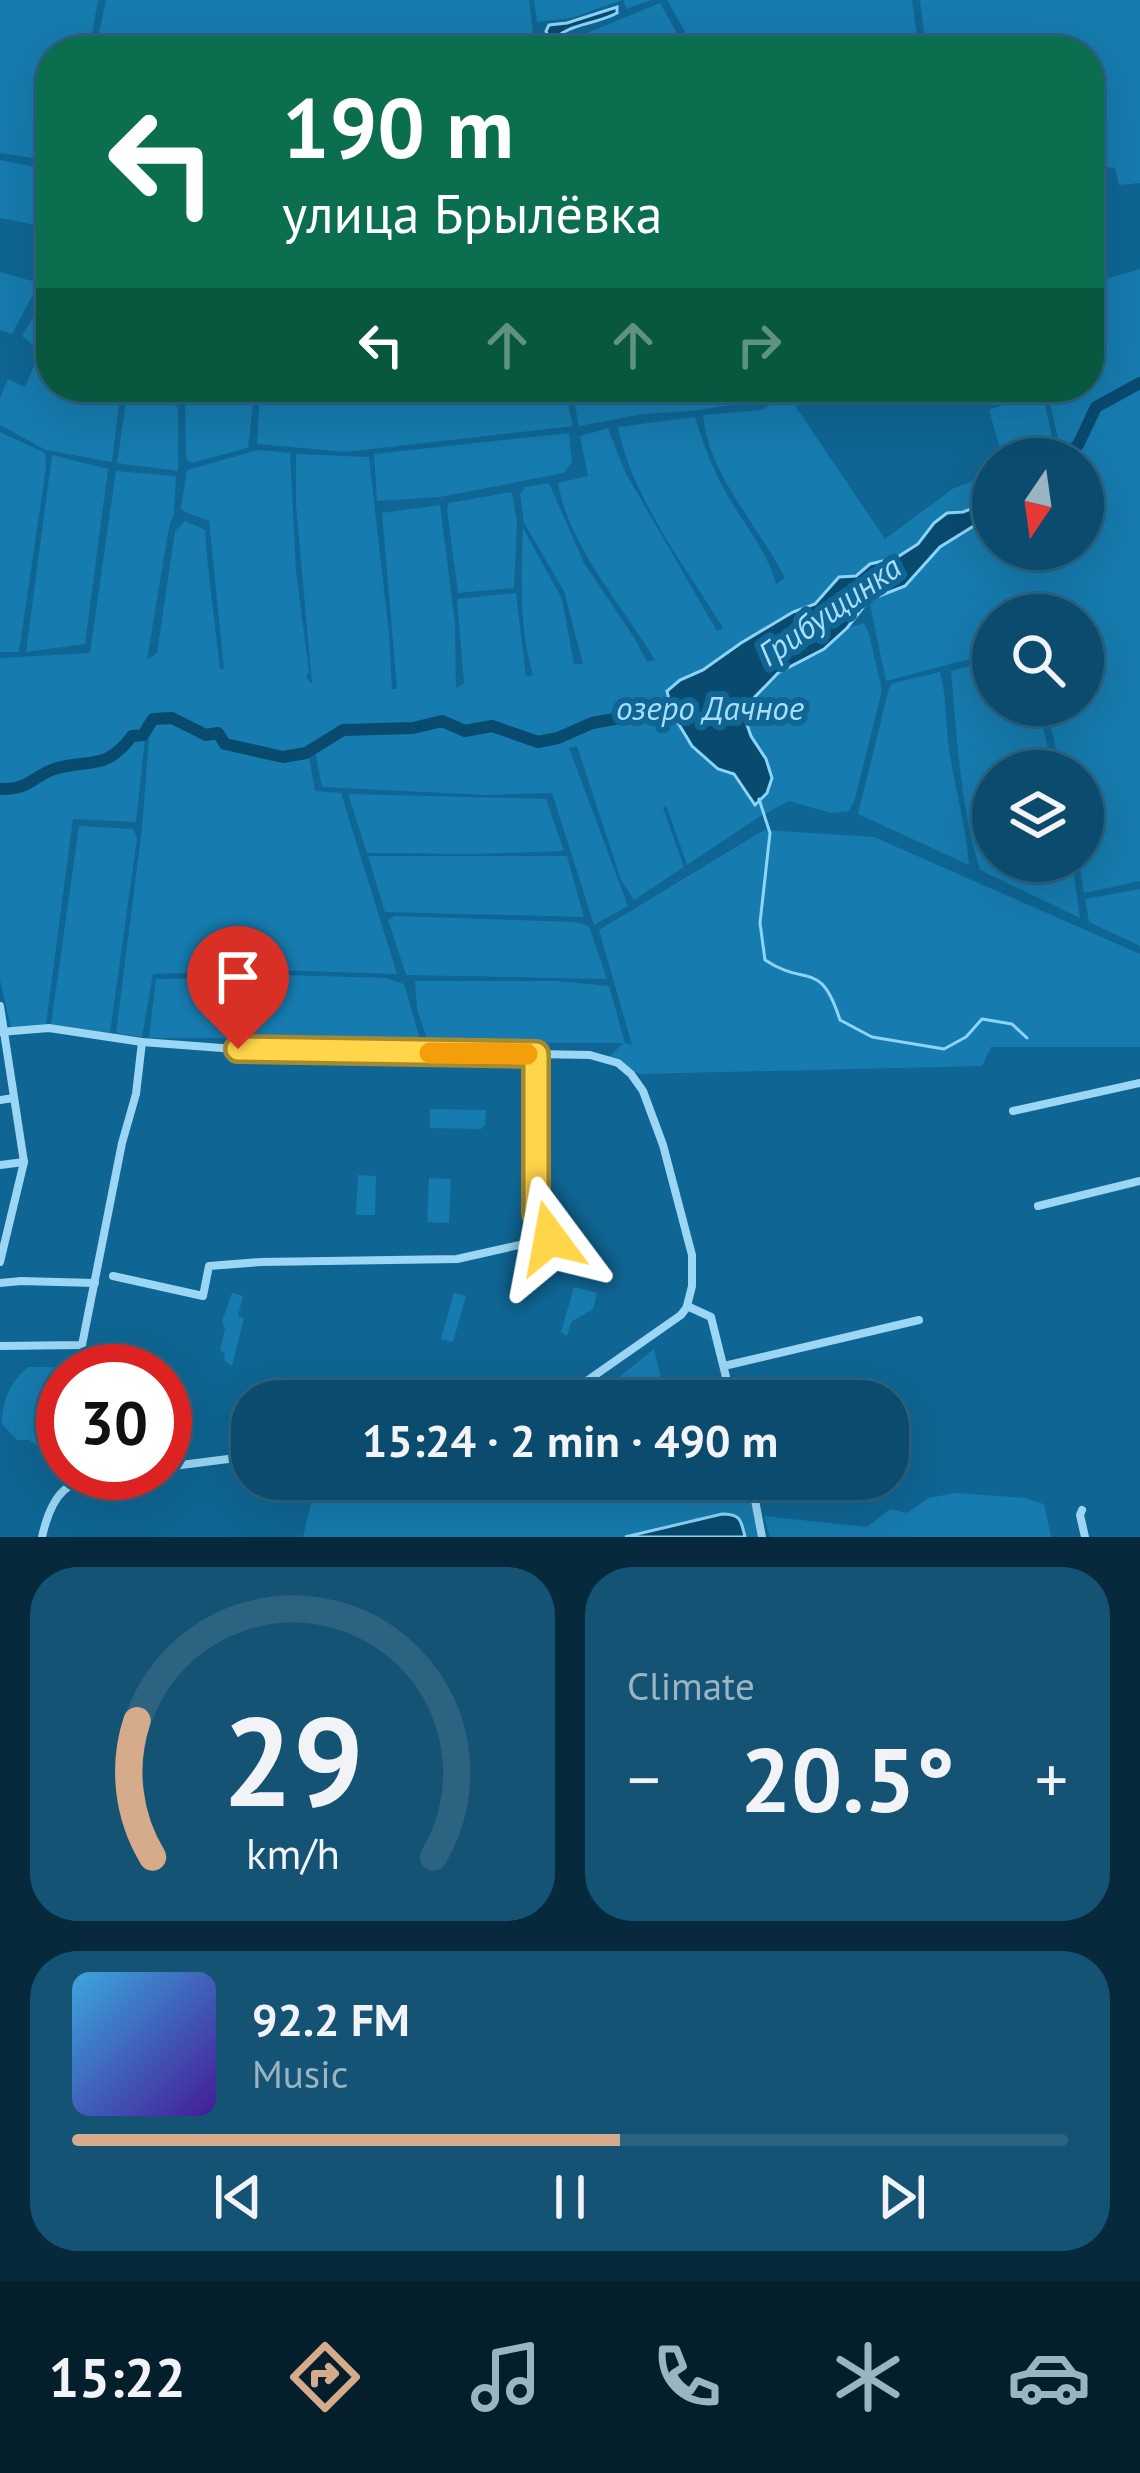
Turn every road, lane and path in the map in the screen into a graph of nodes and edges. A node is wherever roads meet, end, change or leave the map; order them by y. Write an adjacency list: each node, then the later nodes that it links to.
1 (0, 1006): 2 (street)
2 (2, 1032): 3 (street); 6 (street)
3 (142, 1042): 4 (street); 16 (street)
4 (536, 1054): 14 (street); 17 (street)
5 (1140, 1083): 8 (street)
6 (14, 1098): 7 (street); 9 (street)
7 (0, 1100)
8 (1013, 1112)
9 (24, 1162): 10 (street); 13 (street)
10 (0, 1165)
11 (1140, 1181): 12 (street)
12 (1038, 1206)
13 (0, 1262)
14 (113, 1276)
15 (0, 1283): 16 (street)
16 (94, 1283): 19 (street)
17 (687, 1306): 20 (street); 21 (street)
18 (919, 1320): 20 (street)
19 (0, 1346)
20 (724, 1366): 22 (street)
21 (588, 1380)
22 (727, 1380)
23 (231, 1459): 24 (street)
24 (192, 1464)
25 (54, 1500): 28 (street)
26 (755, 1500): 29 (street)
27 (1082, 1510): 30 (street)
28 (42, 1537)
29 (763, 1537)
30 (1084, 1537)

